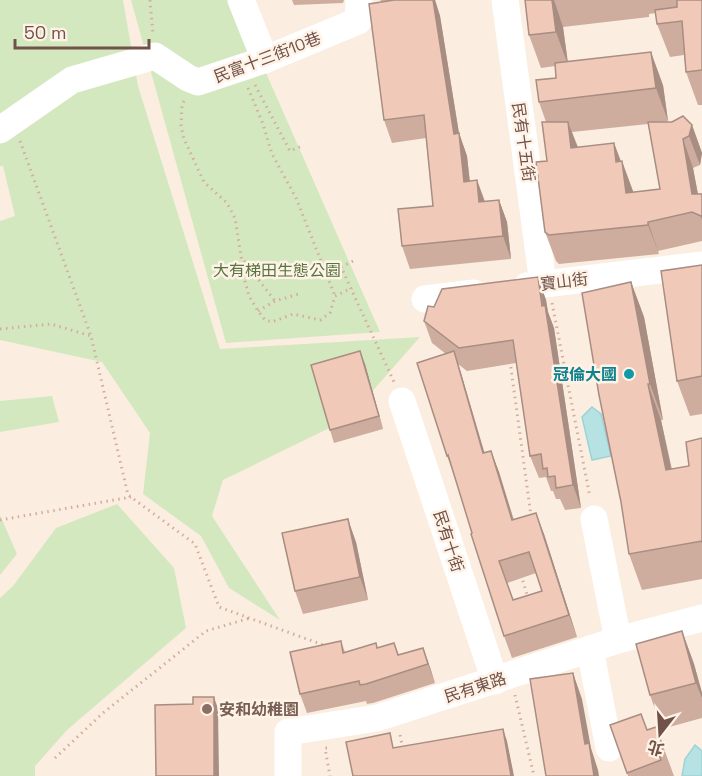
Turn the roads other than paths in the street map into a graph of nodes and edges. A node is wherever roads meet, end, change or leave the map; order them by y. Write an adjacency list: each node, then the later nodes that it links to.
1 (241, 0): 4 (street)
2 (359, 0): 4 (street, 民富十三街10巷)
3 (505, 0): 7 (street, 民有十五街)
4 (265, 60): 5 (street, 民富十三街10巷)
5 (7, 126)
6 (702, 265): 7 (street, 寶山街)
7 (546, 283): 8 (street, 寶山街)
8 (425, 299)
9 (402, 401): 14 (street, 民有十街)
10 (594, 519): 12 (street)
11 (702, 618): 12 (street, 民有東路)
12 (618, 640): 13 (street, 民有東路)
13 (590, 649): 14 (street, 民有東路); 15 (street)
14 (495, 681): 16 (street, 民有東路)
15 (609, 748)
16 (288, 776)

